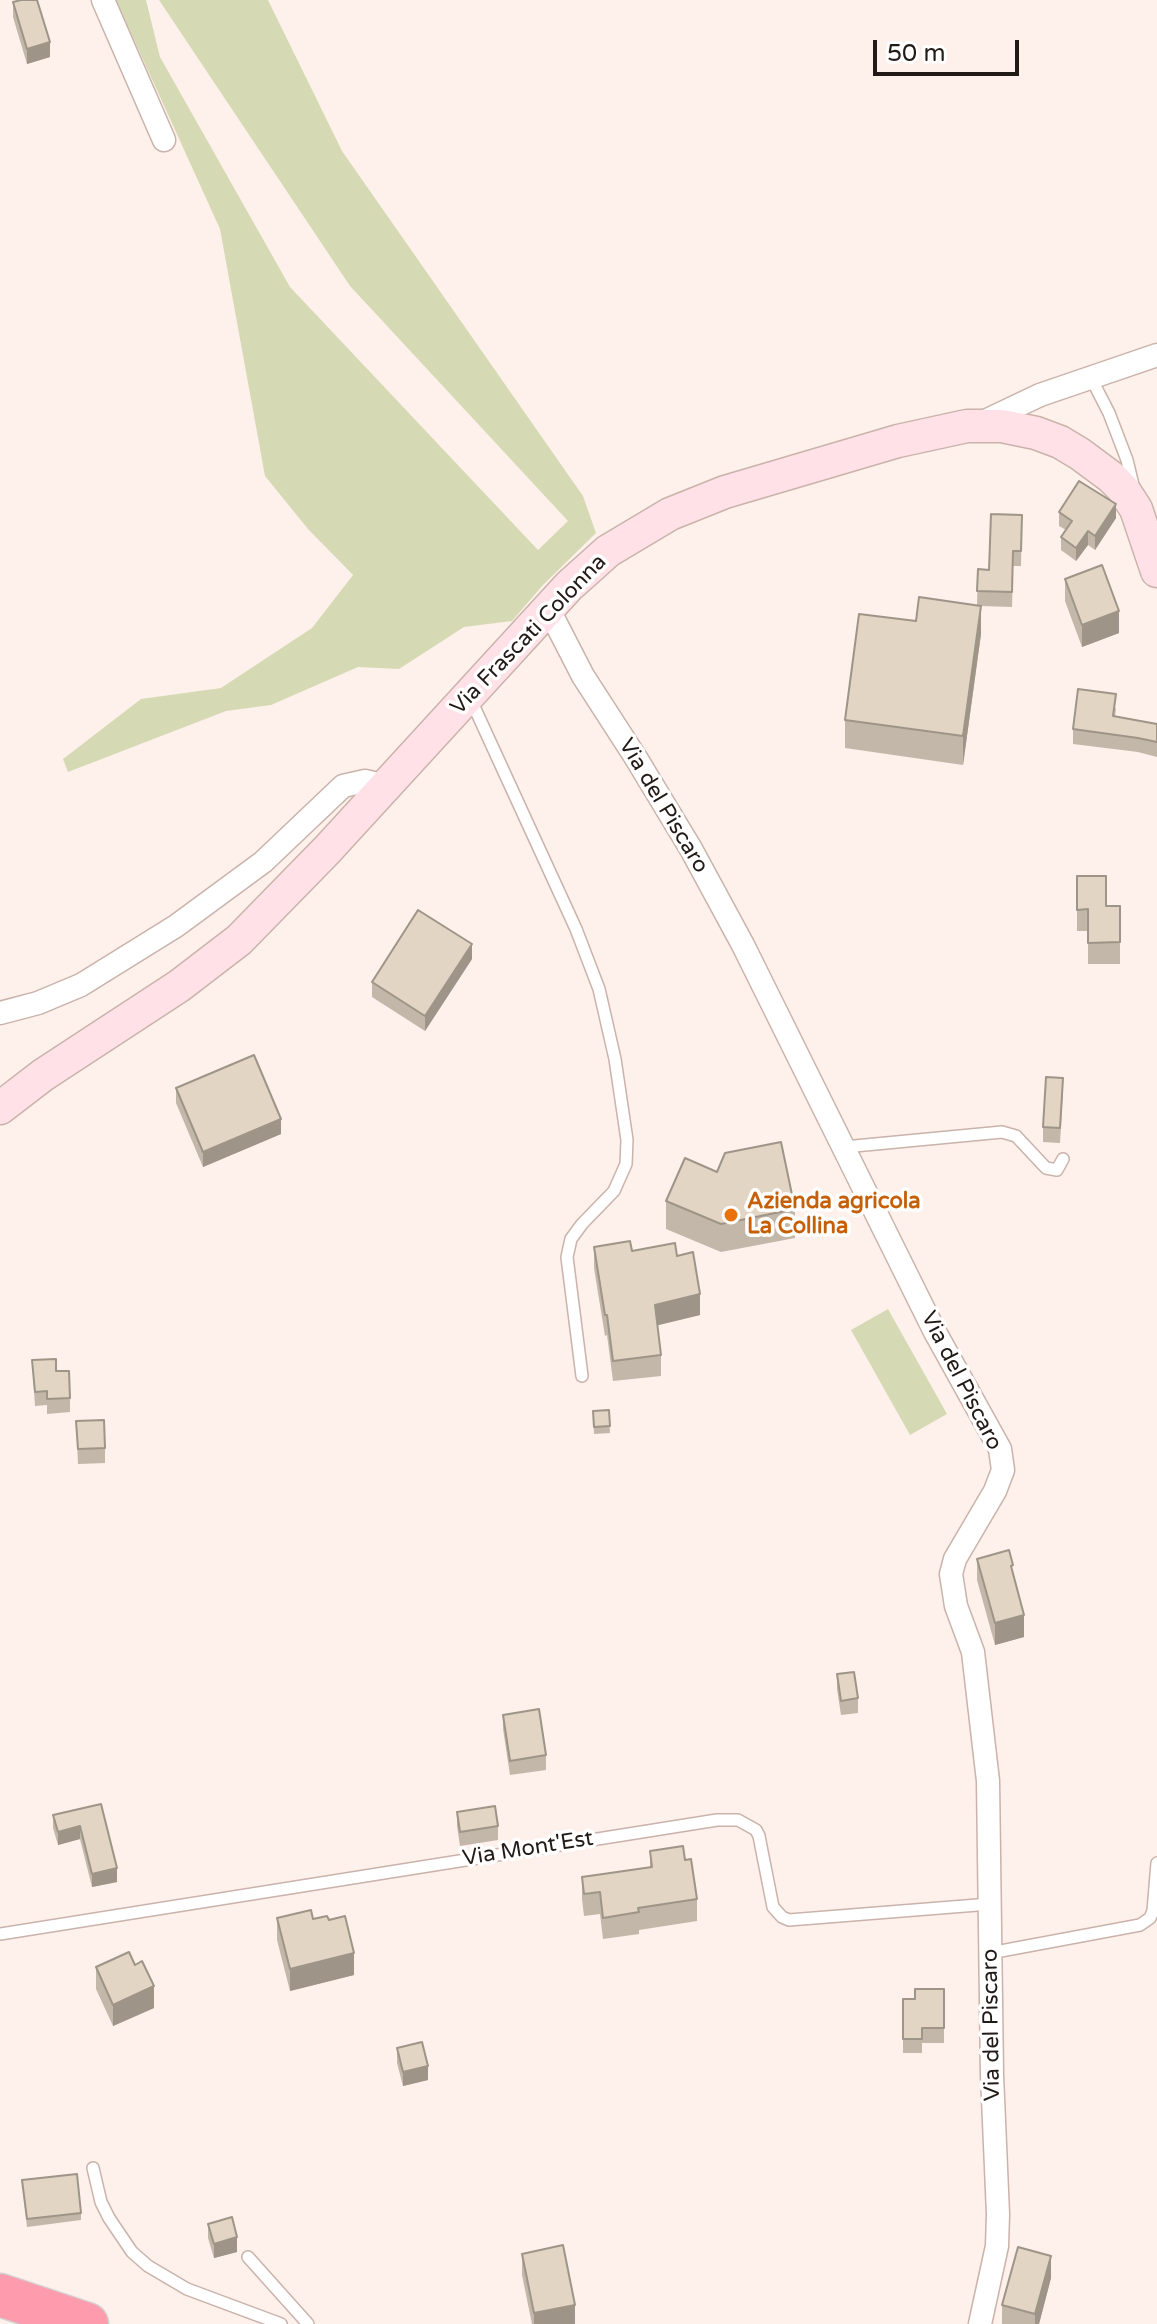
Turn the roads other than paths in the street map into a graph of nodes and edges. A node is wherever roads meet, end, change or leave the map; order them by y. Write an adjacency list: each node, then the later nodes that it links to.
1 (103, 0): 2 (street)
2 (164, 140)
3 (1157, 355): 4 (street)
4 (1091, 378): 5 (street); 6 (lane)
5 (975, 426): 6 (street, Via Frascati Colonna); 8 (street, Via Frascati Colonna)
6 (1141, 521): 7 (street, Via Frascati Colonna)
7 (1157, 571)
8 (548, 608): 9 (street, Via Frascati Colonna); 13 (street, Via del Piscaro)
9 (469, 696): 10 (street, Via Frascati Colonna); 15 (lane)
10 (386, 786): 11 (street); 12 (street, Via Frascati Colonna)
11 (0, 1013)
12 (0, 1108)
13 (844, 1147): 14 (lane); 17 (street, Via del Piscaro)
14 (1063, 1159)
15 (582, 1376)
16 (1157, 1863): 19 (lane)
17 (990, 1904): 18 (lane, Via Mont'Est); 19 (street, Via del Piscaro)
18 (0, 1934)
19 (990, 1953): 26 (street, Via del Piscaro)
20 (93, 2168): 24 (lane)
21 (248, 2257): 25 (lane)
22 (0, 2295): 23 (highway)
23 (87, 2324)
24 (281, 2324)
25 (308, 2324)
26 (980, 2324)

